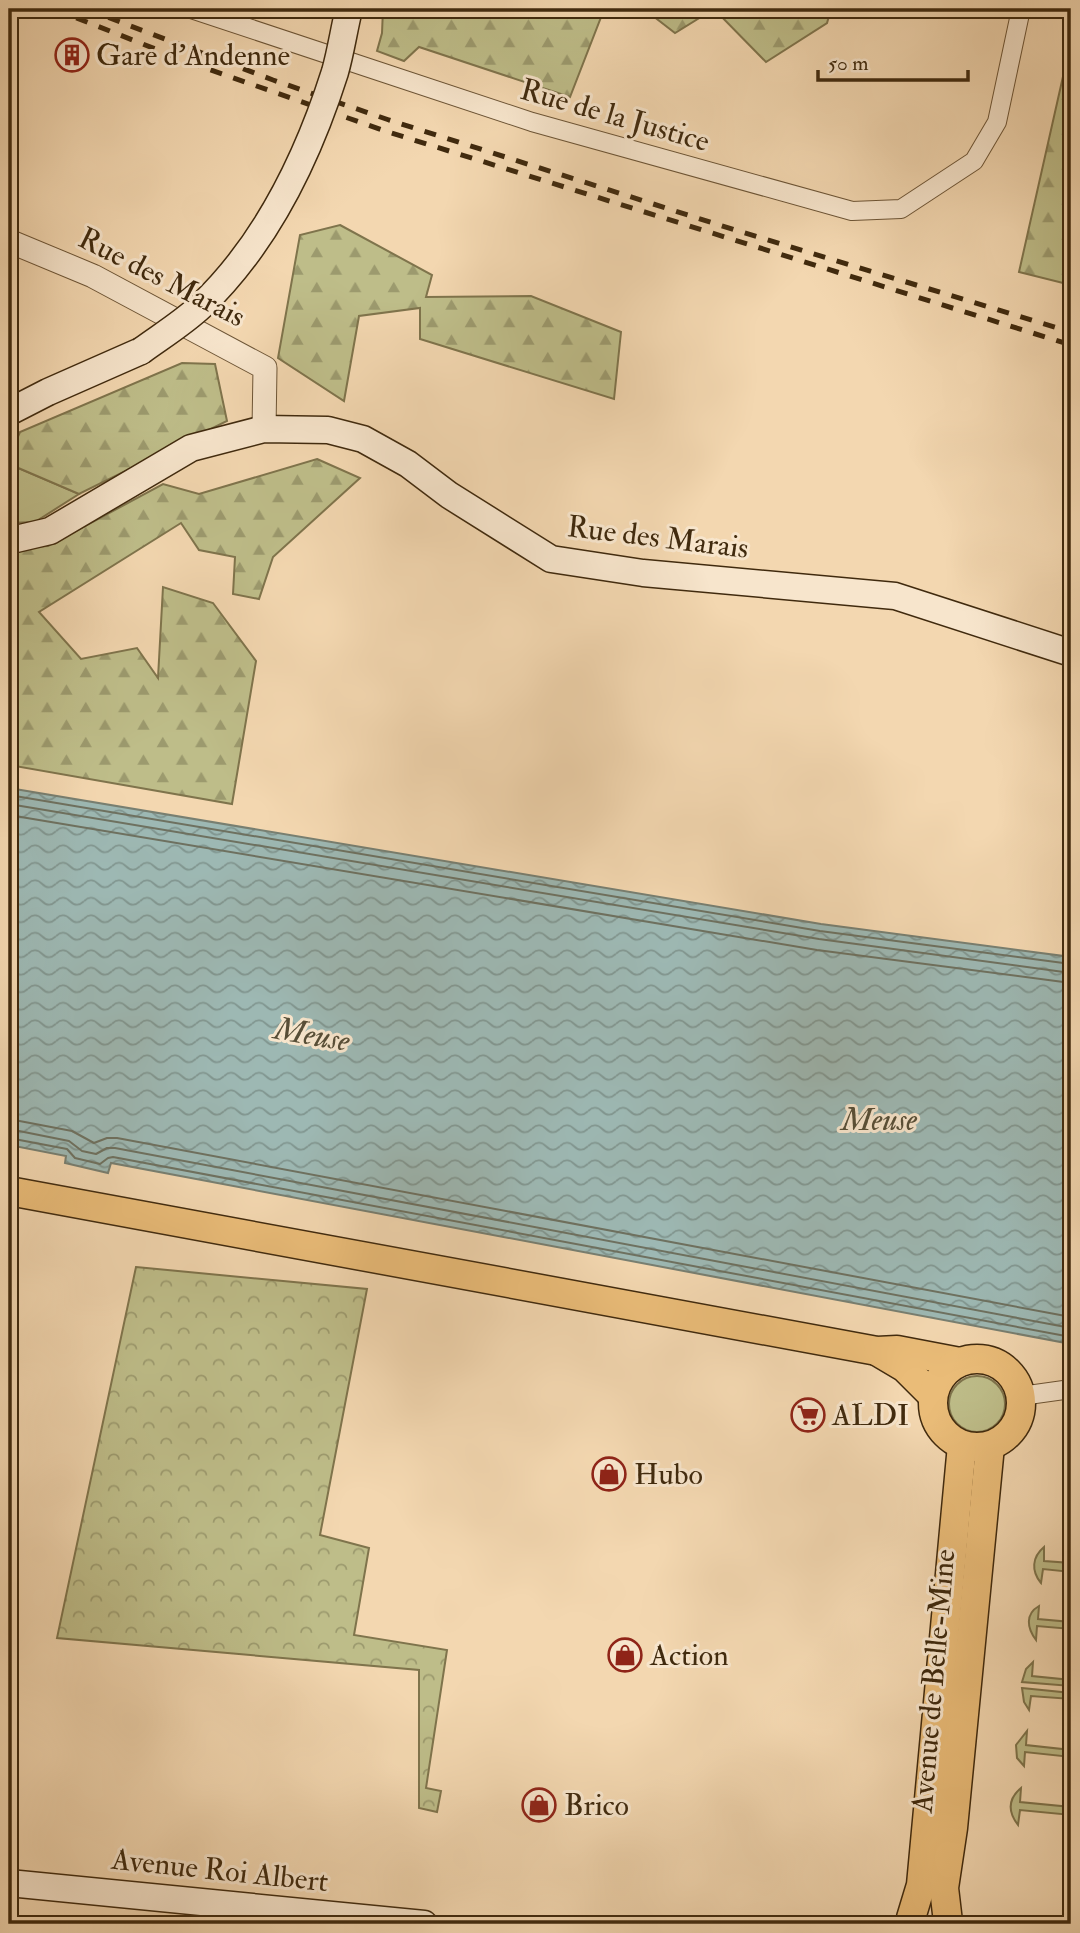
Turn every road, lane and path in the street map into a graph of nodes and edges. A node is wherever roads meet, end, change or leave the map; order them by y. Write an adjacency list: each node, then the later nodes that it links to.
1 (191, 9): 3 (street, Rue de la Justice)
2 (349, 9): 5 (main road, bridge)
3 (1021, 9)
4 (9, 241): 6 (street, Rue des Marais)
5 (9, 412)
6 (264, 429): 7 (main road, Rue des Marais); 8 (main road, Rue des Marais)
7 (9, 537)
8 (1071, 653)
9 (9, 1191): 10 (main road)
10 (877, 1351): 11 (main road); 13 (main road)
11 (960, 1362): 13 (main road); 14 (main road)
12 (1071, 1389): 14 (street)
13 (933, 1396): 15 (main road)
14 (1021, 1396): 15 (main road)
15 (976, 1446): 17 (main road, Avenue de Belle-Mine); 18 (main road, Avenue de Belle-Mine)
16 (9, 1883): 19 (main road, Avenue Roi Albert)
17 (904, 1921): 18 (main road)
18 (950, 1923)
19 (424, 1924)

